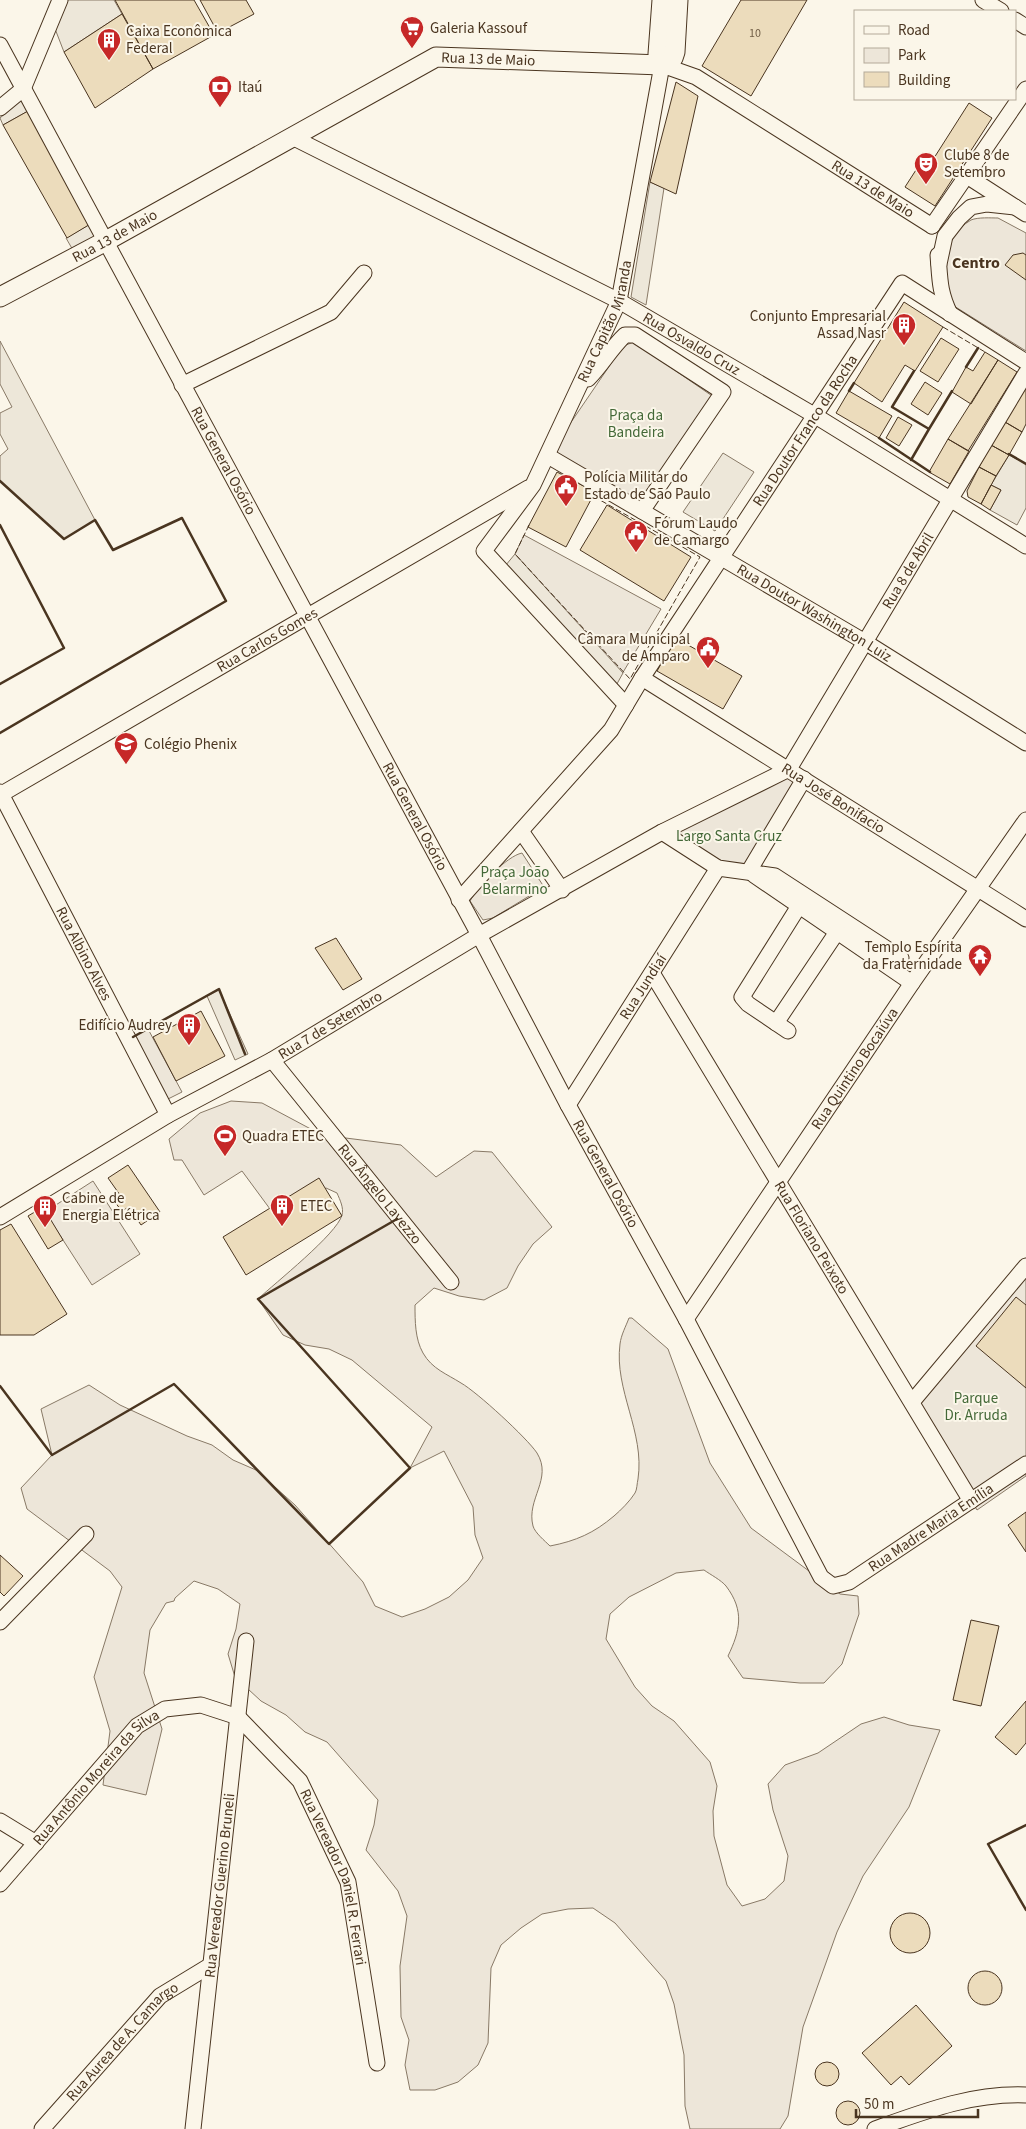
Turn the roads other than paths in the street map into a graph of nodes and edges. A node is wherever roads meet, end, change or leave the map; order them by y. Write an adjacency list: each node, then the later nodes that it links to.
1 (60, 0): 8 (street)
2 (662, 0): 7 (street, Rua Capitão Miranda)
3 (678, 0): 7 (street, Rua Capitão Miranda)
4 (983, 0): 5 (street)
5 (999, 10)
6 (0, 45): 8 (street, Rua General Osório)
7 (662, 65): 11 (street, Rua 13 de Maio); 14 (street, Rua 13 de Maio); 19 (street, Rua Capitão Miranda)
8 (24, 89): 10 (street); 15 (street, Rua General Osório)
9 (1026, 89): 12 (street)
10 (0, 108)
11 (292, 137): 15 (street, Rua 13 de Maio); 19 (street, Rua Osvaldo Cruz)
12 (967, 176): 13 (street); 14 (street)
13 (1020, 210): 16 (street)
14 (932, 226): 16 (street)
15 (106, 241): 18 (street, Rua 13 de Maio); 23 (street, Rua General Osório)
16 (939, 264): 20 (street)
17 (364, 272): 23 (street)
18 (0, 297)
19 (618, 301): 24 (street, Rua Capitão Miranda); 25 (street, Rua Osvaldo Cruz)
20 (950, 314): 21 (street); 25 (street, Rua Doutor Franco da Rocha)
21 (1026, 362)
22 (1026, 373): 28 (street, Rua 8 de Abril)
23 (182, 385): 32 (street, Rua General Osório)
24 (580, 387): 26 (street, Rua Capitão Miranda); 29 (street)
25 (814, 415): 28 (street, Rua Osvaldo Cruz); 31 (street, Rua Doutor Franco da Rocha)
26 (548, 456): 27 (street, Rua Capitão Miranda); 29 (street, Rua Doutor Washington Luiz)
27 (533, 484): 32 (street, Rua Carlos Gomes); 35 (street, Rua Capitão Miranda)
28 (951, 499): 30 (street, Rua Osvaldo Cruz); 33 (street, Rua 8 de Abril)
29 (642, 511): 31 (street, Rua Doutor Washington Luiz)
30 (1026, 546)
31 (722, 557): 33 (street, Rua Doutor Washington Luiz); 34 (street, Rua Doutor Franco da Rocha)
32 (307, 616): 39 (street, Rua Carlos Gomes); 47 (street, Rua General Osório)
33 (865, 642): 36 (street, Rua Doutor Washington Luiz); 37 (street, Rua 8 de Abril)
34 (642, 678): 35 (street, Rua Doutor Franco da Rocha); 37 (street, Rua José Bonifacio)
35 (626, 705): 41 (street, Rua Doutor Franco da Rocha)
36 (1026, 743)
37 (789, 769): 38 (street, Rua José Bonifacio); 42 (street)
38 (804, 779): 44 (street); 45 (street, Rua José Bonifacio)
39 (0, 794): 57 (street, Rua Albino Alves)
40 (1026, 820): 45 (street, Rua Quintino Bocaiúva)
41 (521, 831): 46 (street); 47 (street)
42 (662, 832): 43 (street); 46 (street, Rua 7 de Setembro)
43 (718, 868): 44 (street); 53 (street, Rua Jundiaí)
44 (749, 871): 48 (street); 52 (street)
45 (979, 888): 49 (street, Rua José Bonifacio); 54 (street, Rua Quintino Bocaiúva)
46 (562, 890): 51 (street, Rua 7 de Setembro)
47 (459, 900): 51 (street, Rua General Osório)
48 (799, 906): 50 (street); 50 (street)
49 (1026, 919)
50 (838, 932): 54 (street)
51 (479, 935): 55 (street, Rua 7 de Setembro); 56 (street, Rua General Osório)
52 (901, 958)
53 (652, 973): 56 (street, Rua Jundiaí); 58 (street, Rua Floriano Peixoto)
54 (912, 983): 58 (street, Rua Quintino Bocaiúva)
55 (272, 1060): 57 (street, Rua 7 de Setembro); 61 (street, Rua Ângelo Lavezzo)
56 (568, 1106): 62 (street, Rua General Osório)
57 (168, 1115): 59 (street, Rua 7 de Setembro)
58 (779, 1180): 62 (street, Rua Quintino Bocaiúva); 63 (street, Rua Floriano Peixoto)
59 (0, 1217)
60 (1026, 1266): 63 (street)
61 (452, 1282)
62 (686, 1319): 67 (street, Rua General Osório)
63 (912, 1402): 65 (street, Rua Floriano Peixoto)
64 (1026, 1464): 65 (street, Rua Madre Maria Emília)
65 (971, 1501): 67 (street, Rua Madre Maria Emília)
66 (86, 1534): 68 (street)
67 (834, 1586)
68 (0, 1622)
69 (246, 1641): 70 (street, Rua Vereador Guerino Bruneli)
70 (238, 1717): 72 (street, Rua Antônio Moreira da Silva); 74 (street, Rua Vereador Guerino Bruneli); 75 (street, Rua Vereador Daniel R. Ferrari)
71 (0, 1821): 72 (street)
72 (36, 1843): 73 (street, Rua Antônio Moreira da Silva)
73 (0, 1884)
74 (211, 1965): 77 (street, Rua Aurea de A. Camargo); 78 (street, Rua Vereador Guerino Bruneli)
75 (378, 2063)
76 (1026, 2095): 79 (street)
77 (42, 2129)
78 (193, 2129)
79 (875, 2129)

